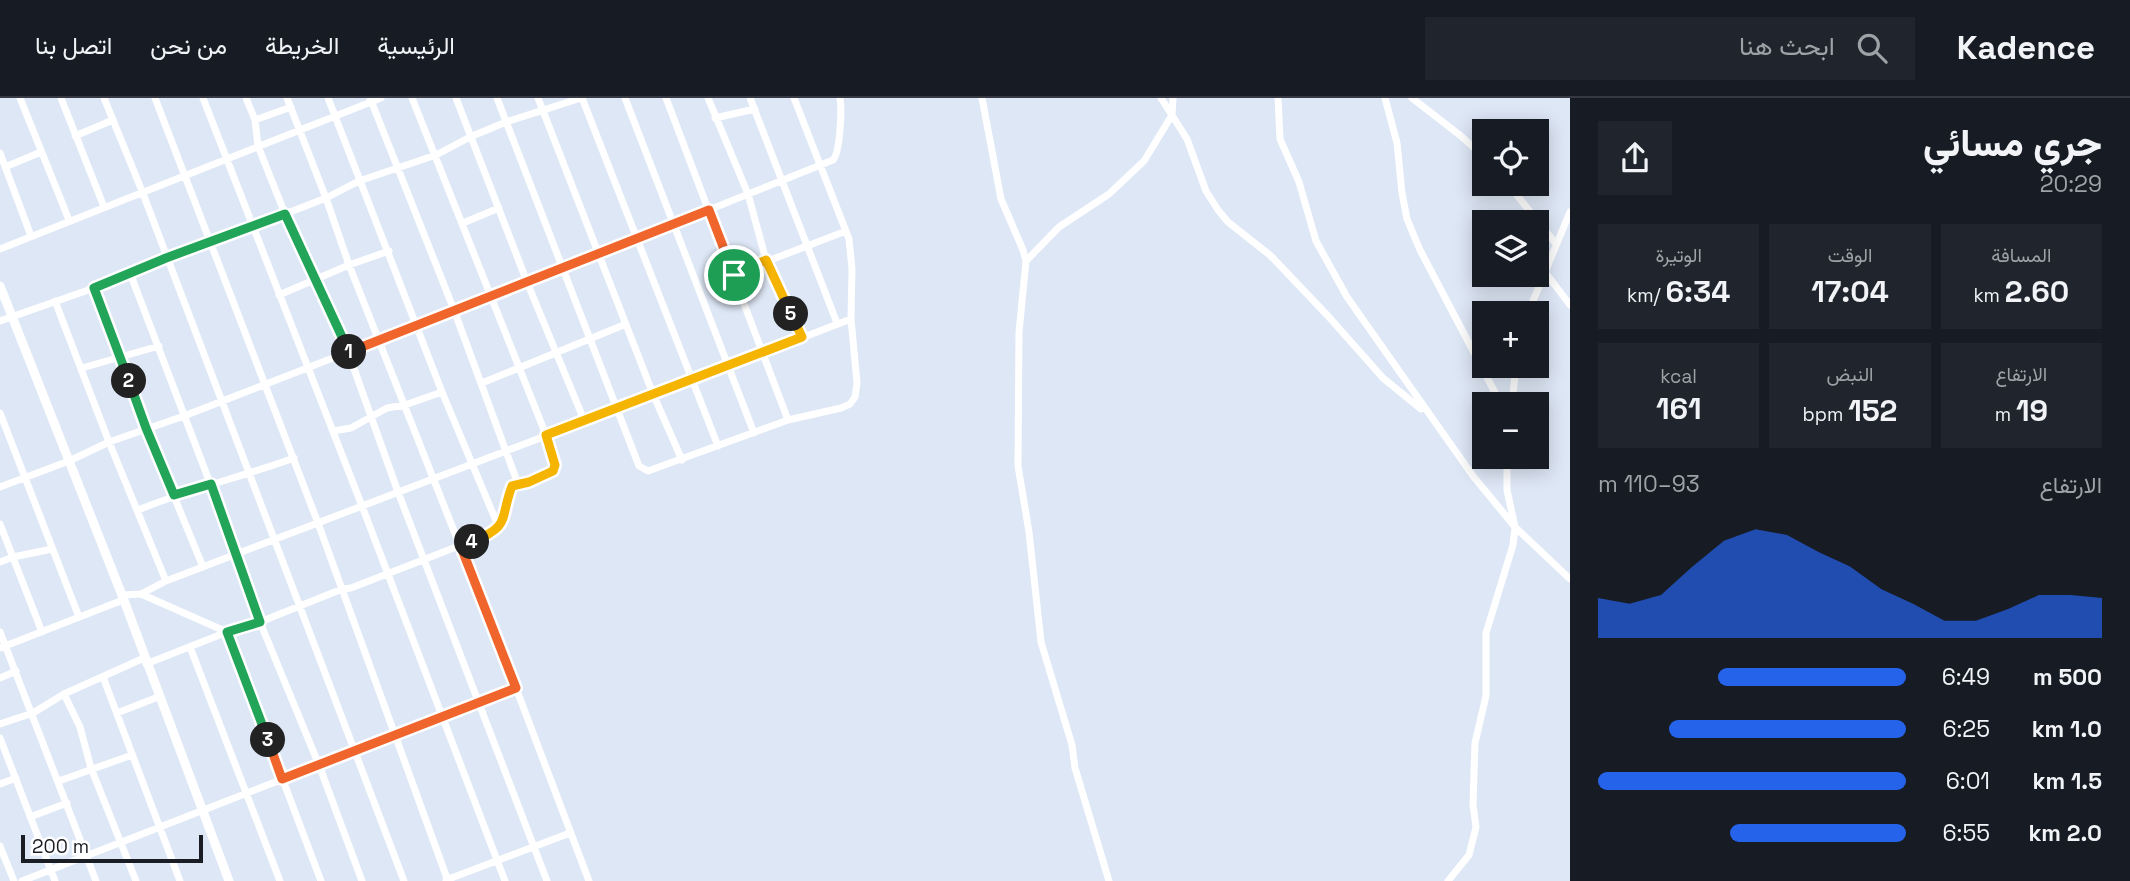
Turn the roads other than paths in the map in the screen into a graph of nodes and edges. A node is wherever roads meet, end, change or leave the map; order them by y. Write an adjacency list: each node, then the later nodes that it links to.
1 (20, 98): 42 (street)
2 (61, 98): 38 (street)
3 (104, 98): 34 (street)
4 (155, 98): 49 (street)
5 (203, 98): 45 (street)
6 (246, 98): 35 (street)
7 (287, 98): 28 (street)
8 (328, 98): 32 (street)
9 (381, 98): 27 (street)
10 (412, 98): 44 (street)
11 (456, 98): 39 (street)
12 (497, 98): 36 (street)
13 (538, 98): 29 (street)
14 (582, 98): 29 (street); 67 (street)
15 (625, 98): 63 (street)
16 (666, 98): 58 (street)
17 (708, 98): 33 (street)
18 (750, 98): 30 (street)
19 (794, 98): 46 (street)
20 (840, 98): 46 (street)
21 (982, 98): 76 (street)
22 (1161, 98): 31 (street)
23 (1173, 98): 31 (street)
24 (1278, 98): 121 (street)
25 (1385, 98): 114 (street)
26 (1412, 98): 41 (street)
27 (371, 100): 32 (street); 48 (street)
28 (290, 107): 35 (street); 37 (street)
29 (542, 109): 36 (street); 73 (street)
30 (755, 109): 33 (street); 50 (street)
31 (1172, 115): 76 (street); 121 (street)
32 (335, 116): 37 (street); 51 (street)
33 (715, 118): 53 (street)
34 (113, 120): 38 (street); 52 (street)
35 (255, 120): 40 (street)
36 (506, 122): 39 (street); 79 (street)
37 (300, 130): 40 (street); 55 (street)
38 (75, 136): 56 (street)
39 (470, 137): 44 (street); 57 (street)
40 (258, 146): 45 (street); 60 (street)
41 (1472, 146)
42 (41, 152): 47 (street); 61 (street)
43 (0, 153): 47 (street)
44 (436, 155): 48 (street); 62 (street)
45 (226, 158): 49 (street); 64 (street)
46 (822, 165): 50 (street); 65 (street)
47 (5, 167): 66 (street)
48 (398, 167): 51 (street); 91 (street)
49 (184, 174): 52 (street); 68 (street)
50 (783, 180): 53 (street); 69 (street)
51 (359, 181): 55 (street); 72 (street)
52 (142, 191): 56 (street); 74 (street)
53 (748, 194): 58 (street); 75 (street)
54 (1518, 196): 70 (street)
55 (326, 198): 60 (street); 78 (street)
56 (104, 207): 61 (street)
57 (499, 208): 62 (street); 84 (street)
58 (709, 210): 63 (street); 81 (street)
59 (1570, 212): 70 (street)
60 (285, 214): 64 (street); 83 (street)
61 (69, 220): 66 (street)
62 (463, 223): 88 (street)
63 (672, 224): 67 (street); 106 (street)
64 (252, 227): 68 (street); 87 (street)
65 (846, 230): 69 (street); 93 (street)
66 (31, 236): 71 (street)
67 (637, 239): 73 (street); 110 (street)
68 (211, 243): 74 (street); 112 (street)
69 (808, 244): 75 (street); 95 (street)
70 (1556, 244): 77 (street)
71 (0, 249)
72 (389, 251): 78 (street); 97 (street)
73 (599, 254): 79 (street); 96 (street)
74 (166, 258): 80 (street); 116 (street)
75 (766, 260): 81 (street); 98 (street)
76 (1026, 261): 222 (street)
77 (1549, 262)
78 (349, 265): 83 (street); 100 (street)
79 (562, 269): 84 (street); 99 (street)
80 (130, 273): 86 (street); 101 (street)
81 (734, 275): 104 (street)
82 (1549, 277): 90 (street)
83 (314, 280): 87 (street); 103 (street)
84 (527, 282): 88 (street); 102 (street)
85 (0, 286): 92 (street)
86 (94, 288): 89 (street); 105 (street)
87 (279, 295): 107 (street)
88 (491, 296): 91 (street); 108 (street)
89 (55, 301): 92 (street); 109 (street)
90 (1570, 304)
91 (454, 310): 97 (street); 111 (street)
92 (12, 316): 94 (street); 134 (street)
93 (851, 319): 95 (street); 124 (street)
94 (0, 321)
95 (838, 323): 98 (street)
96 (626, 324): 99 (street); 115 (street)
97 (417, 325): 100 (street); 113 (street)
98 (802, 337): 104 (street)
99 (589, 338): 102 (street); 118 (street)
100 (379, 340): 103 (street); 117 (street)
101 (159, 346): 105 (street); 120 (street)
102 (556, 351): 108 (street); 123 (street)
103 (348, 352): 107 (street); 122 (street)
104 (763, 352): 106 (street); 124 (street)
105 (120, 357): 109 (street); 125 (street)
106 (728, 365): 110 (street); 127 (street)
107 (309, 367): 112 (street); 126 (street)
108 (519, 367): 111 (street); 128 (street)
109 (82, 368): 129 (street)
110 (692, 379): 115 (street); 130 (street)
111 (482, 383): 131 (street)
112 (266, 384): 116 (street); 132 (street)
113 (442, 392): 117 (street); 135 (street)
114 (1495, 392)
115 (653, 394): 118 (street); 133 (street)
116 (221, 401): 120 (street); 137 (street)
117 (405, 405): 122 (street); 139 (street)
118 (617, 408): 123 (street); 133 (street)
119 (0, 413): 138 (street)
120 (184, 415): 125 (street); 140 (street)
121 (1429, 415): 149 (street)
122 (373, 416): 126 (street); 143 (street)
123 (584, 420): 128 (street)
124 (788, 420): 127 (street)
125 (146, 428): 129 (street); 144 (street)
126 (333, 431): 145 (street)
127 (754, 433): 130 (street)
128 (546, 435): 131 (street); 141 (street)
129 (109, 442): 134 (street); 146 (street)
130 (718, 446): 133 (street)
131 (507, 450): 135 (street); 141 (street)
132 (294, 458): 137 (street); 147 (street)
133 (682, 460)
134 (69, 461): 138 (street); 164 (street)
135 (471, 464): 139 (street); 150 (street)
136 (1507, 469): 149 (street)
137 (249, 475): 140 (street); 151 (street)
138 (24, 477): 142 (street); 153 (street)
139 (434, 478): 143 (street); 152 (street)
140 (211, 484): 144 (street); 154 (street)
141 (518, 484): 150 (street)
142 (0, 486)
143 (398, 492): 145 (street); 156 (street)
144 (174, 495): 146 (street); 158 (street)
145 (362, 506): 147 (street); 159 (street)
146 (138, 510): 161 (street)
147 (318, 523): 151 (street); 162 (street)
148 (0, 524): 155 (street)
149 (1515, 527): 160 (street); 223 (street)
150 (499, 528): 152 (street)
151 (273, 540): 154 (street); 165 (street)
152 (461, 547): 156 (street); 177 (street)
153 (52, 549): 155 (street); 166 (street)
154 (237, 554): 158 (street); 167 (street)
155 (13, 557): 157 (street); 169 (street)
156 (425, 561): 159 (street); 180 (street)
157 (0, 562)
158 (203, 567): 161 (street)
159 (388, 575): 162 (street); 183 (street)
160 (1570, 579)
161 (166, 581): 163 (street)
162 (342, 590): 165 (street); 185 (street)
163 (141, 594): 164 (street); 170 (street)
164 (122, 598): 166 (street); 173 (street)
165 (299, 607): 167 (street); 187 (street)
166 (79, 617): 169 (street)
167 (260, 622): 170 (street); 189 (street)
168 (0, 632): 171 (street)
169 (42, 632): 171 (street)
170 (227, 632): 172 (street); 192 (street)
171 (3, 647): 174 (street)
172 (190, 647): 173 (street); 195 (street)
173 (145, 661): 175 (street); 179 (street)
174 (16, 671): 176 (street); 181 (street)
175 (103, 677): 178 (street); 182 (street)
176 (0, 678)
177 (516, 688): 180 (street); 200 (street)
178 (64, 694): 181 (street); 190 (street)
179 (159, 697): 182 (street); 197 (street)
180 (479, 702): 183 (street); 203 (street)
181 (33, 713): 184 (street); 193 (street)
182 (117, 713): 188 (street)
183 (443, 715): 185 (street); 205 (street)
184 (0, 724)
185 (397, 734): 187 (street); 218 (street)
186 (0, 738): 191 (street)
187 (355, 751): 189 (street); 217 (street)
188 (132, 755): 190 (street); 199 (street)
189 (319, 765): 192 (street); 216 (street)
190 (91, 768): 193 (street); 201 (street)
191 (16, 778): 194 (street); 198 (street)
192 (282, 779): 195 (street); 215 (street)
193 (59, 781): 196 (street)
194 (0, 784)
195 (246, 793): 197 (street); 214 (street)
196 (67, 803): 198 (street); 204 (street)
197 (202, 810): 199 (street); 213 (street)
198 (30, 817): 206 (street)
199 (159, 827): 201 (street); 212 (street)
200 (570, 833): 203 (street); 221 (street)
201 (120, 842): 204 (street); 211 (street)
202 (0, 846): 207 (street)
203 (534, 846): 205 (street); 220 (street)
204 (87, 856): 206 (street); 210 (street)
205 (498, 861): 218 (street); 219 (street)
206 (52, 870): 208 (street); 209 (street)
207 (14, 881)
208 (22, 881)
209 (55, 881)
210 (96, 881)
211 (136, 881)
212 (180, 881)
213 (229, 881)
214 (280, 881)
215 (321, 881)
216 (362, 881)
217 (404, 881)
218 (447, 881)
219 (505, 881)
220 (547, 881)
221 (589, 881)
222 (1109, 881)
223 (1448, 881)

